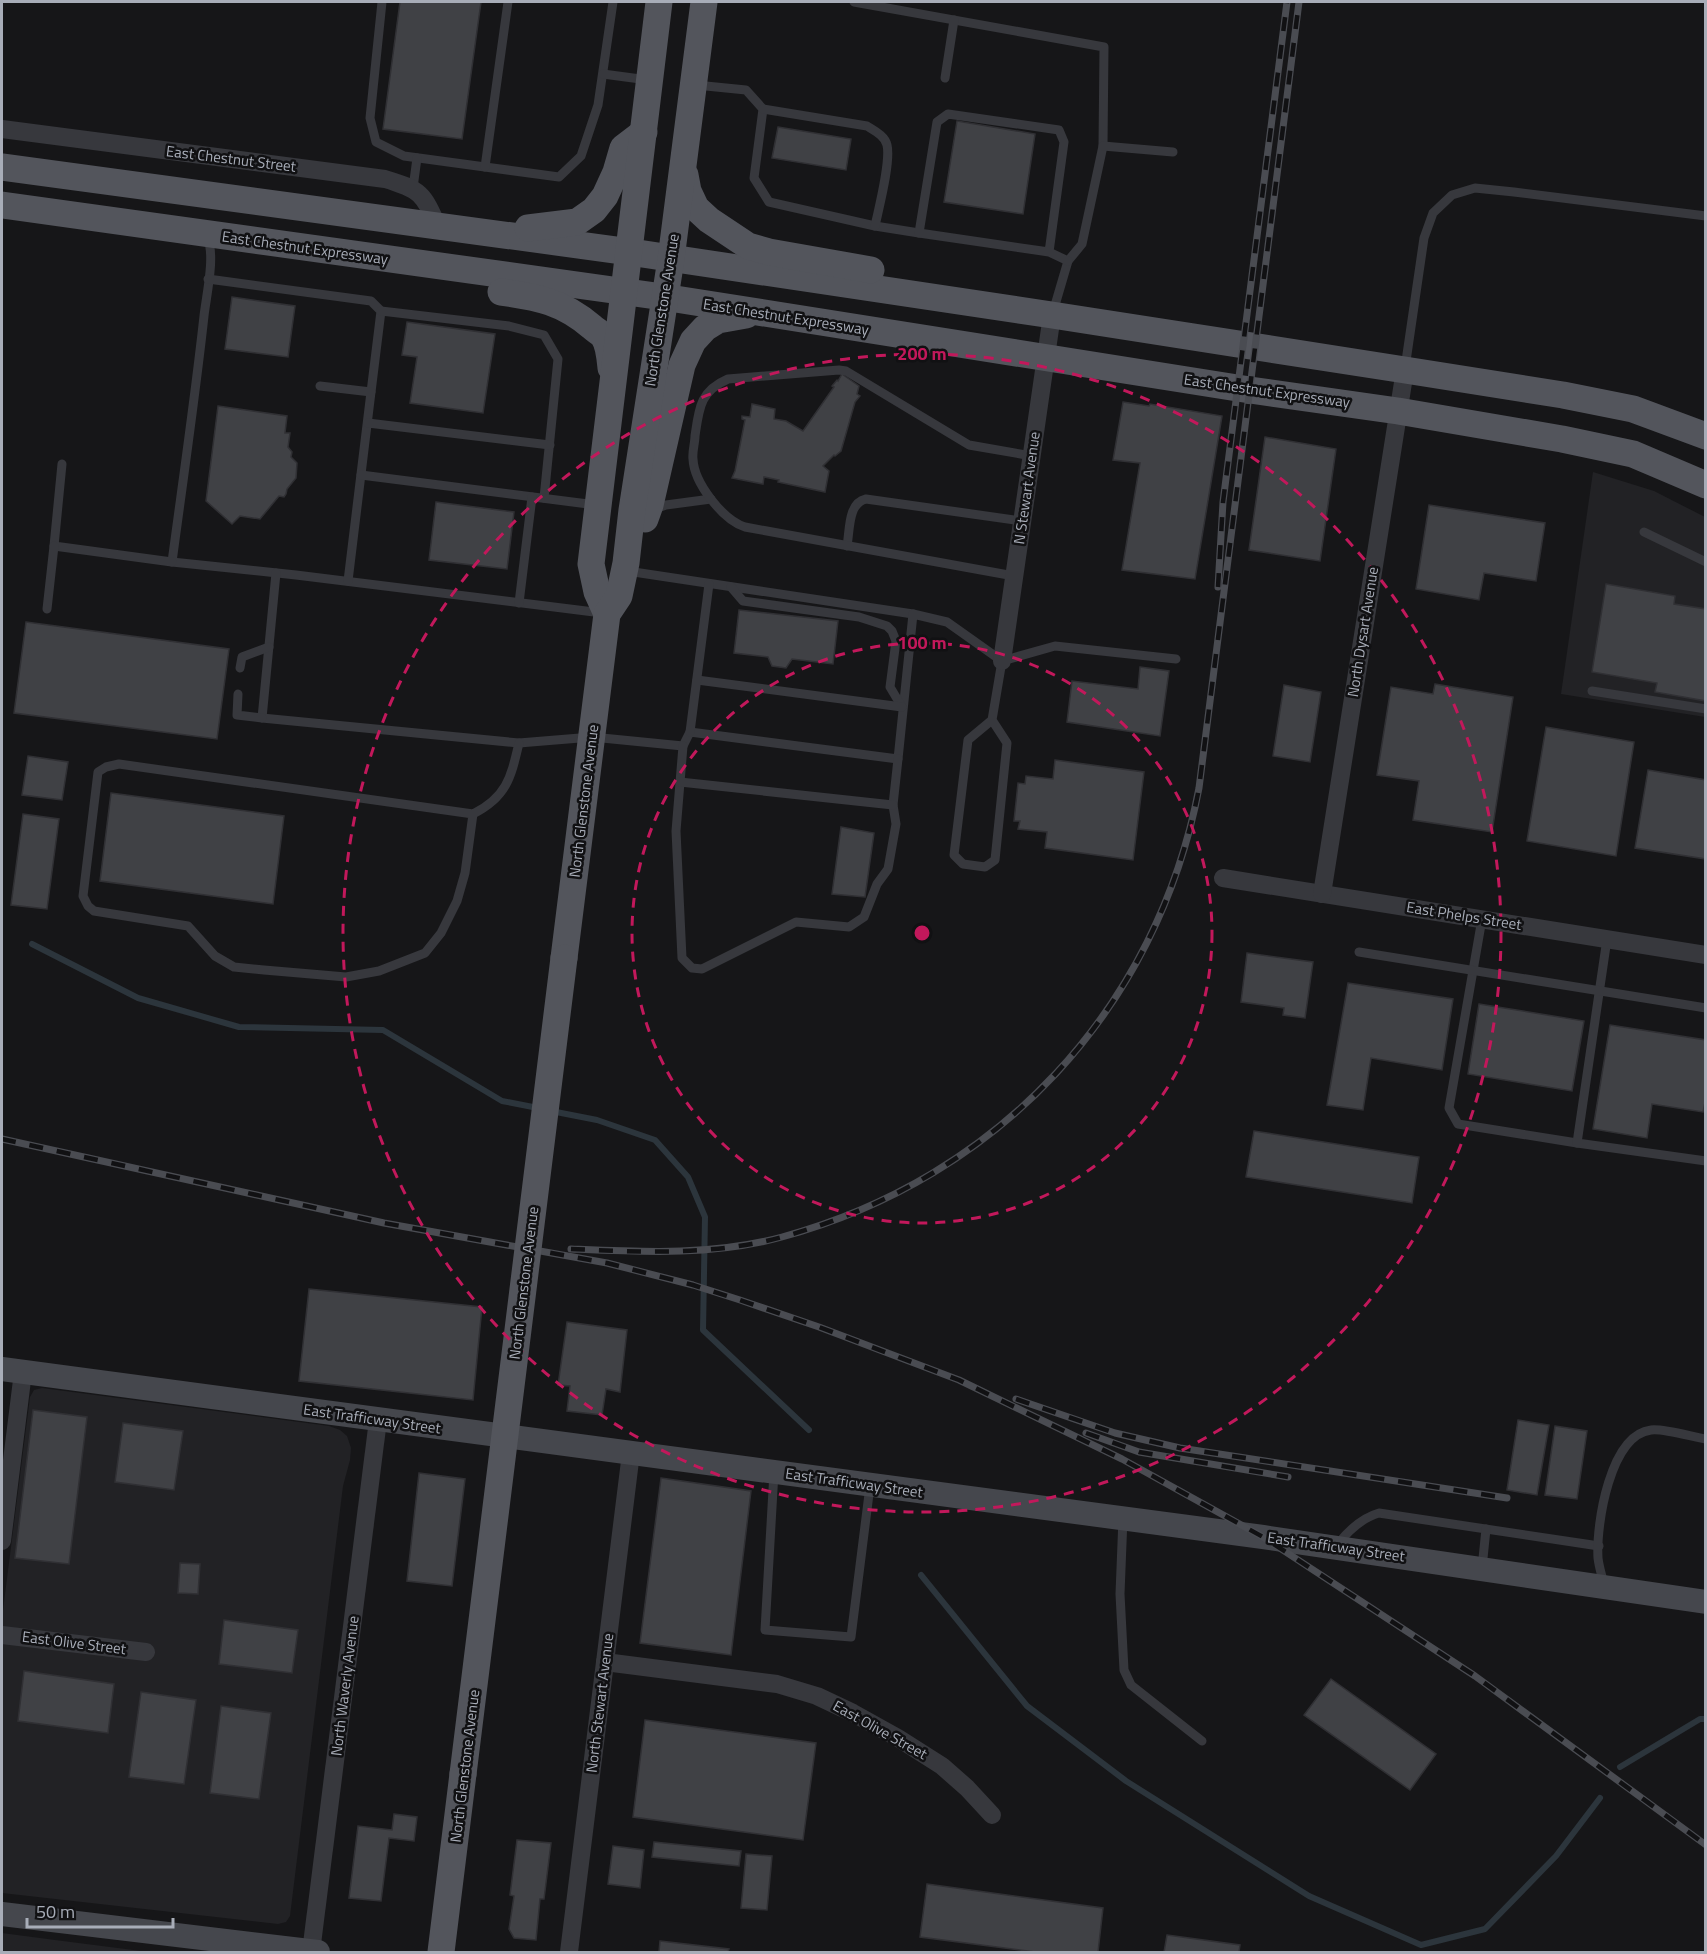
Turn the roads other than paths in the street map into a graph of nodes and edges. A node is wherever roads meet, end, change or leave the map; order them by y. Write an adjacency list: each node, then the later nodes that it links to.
1 (382, 2): 17 (lane)
2 (508, 2): 20 (lane)
3 (613, 2): 8 (lane)
4 (659, 2): 10 (main road, North Glenstone Avenue)
5 (704, 2): 11 (main road, North Glenstone Avenue)
6 (854, 2): 7 (lane)
7 (954, 20): 9 (lane); 15 (lane)
8 (603, 75): 10 (lane); 20 (lane)
9 (945, 78)
10 (650, 80): 14 (main road, North Glenstone Avenue)
11 (693, 85): 12 (lane); 18 (main road, North Glenstone Avenue)
12 (763, 109): 24 (lane); 24 (lane)
13 (2, 129): 21 (street, East Chestnut Street)
14 (644, 132): 26 (main road); 29 (main road, North Glenstone Avenue)
15 (1103, 146): 16 (lane); 32 (lane)
16 (1173, 152)
17 (417, 158): 20 (lane); 21 (lane)
18 (684, 160): 31 (main road, North Glenstone Avenue); 38 (main road)
19 (2, 167): 25 (main road)
20 (485, 167)
21 (413, 188): 25 (street)
22 (2, 206): 28 (main road, East Chestnut Expressway)
23 (1706, 216): 40 (lane)
24 (875, 226): 27 (lane)
25 (438, 227): 26 (main road)
26 (482, 232): 29 (main road)
27 (920, 233): 30 (lane); 30 (lane)
28 (203, 234): 33 (lane); 34 (main road, East Chestnut Expressway); 42 (main road)
29 (630, 252): 31 (main road); 34 (main road, North Glenstone Avenue)
30 (1049, 252): 32 (lane)
31 (671, 259): 35 (main road, North Glenstone Avenue); 38 (main road)
32 (1068, 261): 38 (lane)
33 (208, 279): 36 (lane); 61 (lane)
34 (624, 292): 35 (main road, East Chestnut Expressway); 42 (main road, North Glenstone Avenue)
35 (663, 297): 37 (main road, East Chestnut Expressway); 56 (main road, North Glenstone Avenue)
36 (381, 311): 43 (lane); 47 (lane)
37 (762, 313): 39 (main road, East Chestnut Expressway); 56 (main road)
38 (1052, 315): 39 (street, N Stewart Avenue); 40 (main road)
39 (1046, 358): 44 (main road, East Chestnut Expressway); 48 (street, N Stewart Avenue)
40 (1405, 370): 44 (street, North Dysart Avenue); 46 (main road)
41 (320, 386): 43 (lane)
42 (613, 389): 55 (main road, North Glenstone Avenue)
43 (371, 392): 45 (lane)
44 (1398, 411): 51 (main road, East Chestnut Expressway); 93 (street, North Dysart Avenue)
45 (368, 423): 47 (lane); 50 (lane)
46 (1706, 436)
47 (550, 445): 53 (lane)
48 (1032, 456): 54 (lane); 57 (street, N Stewart Avenue)
49 (62, 464): 59 (lane)
50 (361, 475): 52 (lane); 66 (lane)
51 (1706, 484)
52 (532, 497): 53 (lane); 69 (lane)
53 (544, 498): 55 (lane)
54 (711, 499): 56 (lane); 60 (lane)
55 (599, 505): 71 (main road, North Glenstone Avenue)
56 (640, 511): 63 (main road, North Glenstone Avenue)
57 (1022, 521): 60 (lane); 65 (street, N Stewart Avenue)
58 (1644, 532): 62 (lane)
59 (54, 546): 61 (lane); 70 (lane)
60 (847, 546): 65 (lane)
61 (172, 562): 64 (lane)
62 (1706, 562)
63 (625, 567): 67 (lane); 71 (main road, North Glenstone Avenue)
64 (276, 573): 66 (lane); 73 (lane)
65 (1014, 576): 75 (street, N Stewart Avenue)
66 (348, 581): 69 (lane)
67 (709, 584): 68 (lane); 77 (lane)
68 (731, 587): 72 (lane); 80 (lane)
69 (519, 603): 71 (lane)
70 (47, 609)
71 (607, 614): 85 (main road, North Glenstone Avenue)
72 (913, 614): 75 (lane); 80 (lane)
73 (269, 647): 76 (lane); 82 (lane)
74 (1176, 659): 75 (lane)
75 (1002, 661): 83 (lane)
76 (240, 668)
77 (697, 680): 80 (lane); 84 (lane)
78 (1592, 691): 81 (lane)
79 (238, 694): 82 (lane)
80 (902, 707): 88 (lane)
81 (1706, 709)
82 (262, 718): 86 (lane)
83 (992, 720): 83 (lane)
84 (690, 732): 87 (lane); 88 (lane)
85 (592, 737): 86 (lane); 87 (lane); 124 (main road, North Glenstone Avenue, bridge)
86 (519, 743): 91 (lane)
87 (683, 746): 89 (lane)
88 (898, 759): 90 (lane)
89 (680, 782): 90 (lane); 90 (lane)
90 (893, 805)
91 (473, 814): 91 (lane)
92 (1222, 878): 93 (street, East Phelps Street)
93 (1322, 894): 94 (street, East Phelps Street)
94 (1482, 919): 95 (street, East Phelps Street); 98 (lane)
95 (1606, 939): 97 (street, East Phelps Street); 99 (lane)
96 (1359, 951): 98 (lane)
97 (1706, 955)
98 (1473, 970): 99 (lane); 101 (lane)
99 (1600, 992): 100 (lane); 101 (lane)
100 (1706, 1008)
101 (1577, 1143): 102 (lane)
102 (1706, 1161)
103 (12, 1371): 104 (main road, East Trafficway Street); 111 (street)
104 (378, 1420): 106 (main road, East Trafficway Street); 123 (street, North Waverly Avenue)
105 (1706, 1439): 112 (lane)
106 (631, 1454): 107 (main road, East Trafficway Street); 119 (street, North Stewart Avenue)
107 (774, 1472): 108 (main road, East Trafficway Street); 108 (lane)
108 (870, 1485): 109 (main road, East Trafficway Street)
109 (1123, 1518): 113 (main road, East Trafficway Street); 120 (lane)
110 (1486, 1529): 112 (lane); 113 (lane); 114 (lane)
111 (2, 1541)
112 (1599, 1546): 115 (lane)
113 (1335, 1547): 114 (main road, East Trafficway Street)
114 (1482, 1568): 115 (main road, East Trafficway Street)
115 (1604, 1586): 116 (main road, East Trafficway Street)
116 (1706, 1602)
117 (2, 1635): 118 (street, East Olive Street)
118 (146, 1652)
119 (605, 1662): 121 (street, East Olive Street); 125 (street, North Stewart Avenue)
120 (1202, 1741)
121 (992, 1815)
122 (2, 1914): 123 (main road)
123 (315, 1952)
124 (441, 1953)
125 (569, 1953)

